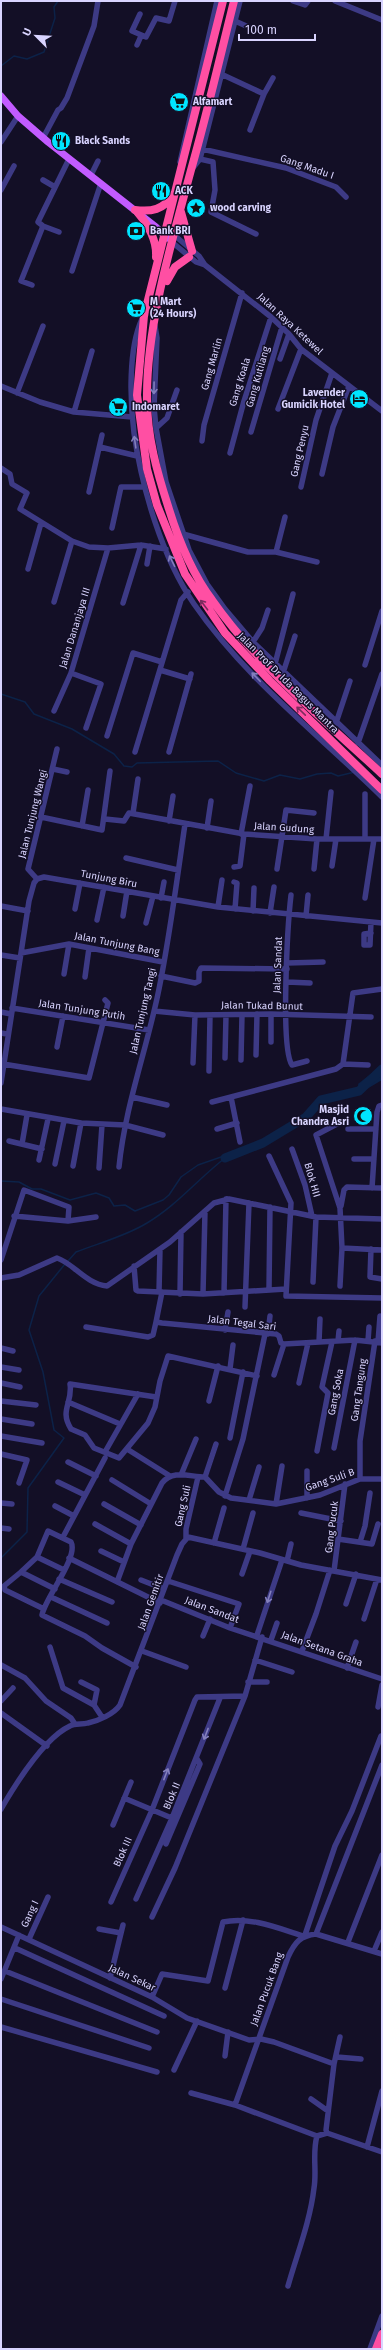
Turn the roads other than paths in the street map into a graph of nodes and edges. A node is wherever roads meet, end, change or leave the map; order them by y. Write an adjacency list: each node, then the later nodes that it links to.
1 (98, 1): 24 (street)
2 (175, 1): 15 (street)
3 (217, 1): 21 (street)
4 (223, 1): 21 (highway, Jalan Prof Dr Ida Bagus Mantra)
5 (234, 1): 31 (highway, Jalan Prof Dr Ida Bagus Mantra)
6 (240, 1): 13 (street)
7 (293, 1): 9 (street)
8 (335, 1): 10 (street)
9 (307, 3)
10 (344, 3): 12 (street)
11 (140, 14): 15 (street)
12 (382, 20)
13 (235, 21): 14 (street); 17 (street)
14 (253, 30)
15 (142, 36): 16 (street)
16 (137, 45)
17 (221, 74): 19 (street); 26 (street)
18 (273, 78): 19 (street)
19 (264, 94): 23 (street)
20 (1, 96): 22 (main road, Jalan Raya Ketewel)
21 (193, 110): 35 (highway, Jalan Prof Dr Ida Bagus Mantra)
22 (18, 116): 24 (main road, Jalan Raya Ketewel); 25 (street)
23 (250, 130)
24 (43, 138): 27 (main road, Jalan Raya Ketewel)
25 (1, 142)
26 (202, 149): 28 (street); 38 (street, Gang Madu I)
27 (70, 159): 32 (main road, Jalan Raya Ketewel); 36 (street)
28 (200, 159): 31 (street); 44 (street)
29 (98, 161): 32 (street)
30 (14, 166): 37 (street)
31 (192, 169): 39 (highway, Jalan Prof Dr Ida Bagus Mantra)
32 (91, 176): 34 (main road, Jalan Raya Ketewel)
33 (43, 180): 36 (street)
34 (101, 183): 40 (main road, Jalan Raya Ketewel); 47 (street)
35 (176, 185): 40 (highway); 43 (highway, Jalan Prof Dr Ida Bagus Mantra)
36 (55, 187): 41 (street)
37 (1, 190)
38 (346, 197)
39 (180, 210): 45 (highway, Jalan Prof Dr Ida Bagus Mantra); 46 (highway)
40 (137, 212): 43 (main road, Jalan Raya Ketewel); 50 (highway)
41 (42, 226): 42 (street); 48 (street)
42 (59, 232)
43 (165, 233): 45 (main road, Jalan Raya Ketewel); 50 (highway, Jalan Prof Dr Ida Bagus Mantra)
44 (256, 234)
45 (174, 239): 46 (street, Jalan Raya Ketewel); 51 (highway, Jalan Prof Dr Ida Bagus Mantra)
46 (191, 254): 49 (street, Jalan Raya Ketewel); 51 (highway)
47 (72, 271)
48 (32, 285)
49 (242, 293): 53 (street, Jalan Raya Ketewel); 73 (street, Gang Marlin)
50 (150, 295): 52 (highway, Jalan Prof Dr Ida Bagus Mantra)
51 (159, 300): 54 (highway, Jalan Prof Dr Ida Bagus Mantra)
52 (144, 316): 69 (street); 97 (highway, Jalan Prof Dr Ida Bagus Mantra)
53 (271, 317): 56 (street, Jalan Raya Ketewel); 75 (street, Gang Koala)
54 (153, 322): 70 (street, one-way to 70); 77 (highway, Jalan Prof Dr Ida Bagus Mantra)
55 (43, 326): 65 (street)
56 (282, 327): 57 (street, Jalan Raya Ketewel); 71 (street, Gang Kutilang)
57 (289, 334): 58 (street, Jalan Raya Ketewel); 60 (street)
58 (301, 348): 61 (street, Jalan Raya Ketewel); 66 (street)
59 (92, 351): 68 (street)
60 (280, 359)
61 (332, 373): 63 (street, Jalan Raya Ketewel); 81 (street, Gang Penyu)
62 (1, 386): 65 (street)
63 (349, 386): 67 (street, Jalan Raya Ketewel); 79 (street)
64 (177, 390): 70 (street)
65 (17, 392): 68 (street)
66 (278, 409)
67 (382, 411)
68 (74, 412): 69 (street)
69 (132, 417): 76 (street, one-way to 69)
70 (156, 428): 77 (street)
71 (251, 432)
72 (102, 435): 74 (street)
73 (202, 442)
74 (100, 447): 76 (street); 82 (street)
75 (230, 453)
76 (137, 456): 80 (street)
77 (158, 458): 86 (street); 96 (highway, Jalan Prof Dr Ida Bagus Mantra)
78 (1, 468): 84 (street)
79 (322, 474)
80 (144, 487): 85 (street); 91 (street)
81 (301, 487)
82 (89, 492)
83 (285, 517): 92 (street)
84 (41, 523): 87 (street); 95 (street)
85 (112, 528)
86 (183, 534): 92 (street); 96 (street)
87 (72, 540): 90 (street); 99 (street)
88 (141, 545): 89 (street); 90 (street); 100 (street)
89 (150, 546): 91 (street); 94 (street)
90 (108, 548): 109 (street, Jalan Dananjaya III)
91 (166, 549): 97 (street, one-way to 91)
92 (276, 552): 93 (street)
93 (317, 562)
94 (147, 564)
95 (28, 570)
96 (205, 585): 104 (street); 110 (highway, Jalan Prof Dr Ida Bagus Mantra)
97 (191, 594): 105 (street); 112 (highway, Jalan Prof Dr Ida Bagus Mantra, one-way to 97); 124 (street, one-way to 97)
98 (293, 594): 106 (street)
99 (54, 602)
100 (123, 603)
101 (268, 610): 104 (street)
102 (382, 611): 107 (street)
103 (295, 636): 110 (street)
104 (253, 642): 106 (street)
105 (162, 662): 108 (street); 117 (street)
106 (275, 664): 110 (street)
107 (365, 665)
108 (160, 670): 120 (street); 121 (street)
109 (71, 673): 114 (street, Jalan Dananjaya III); 116 (street)
110 (280, 674): 112 (highway); 115 (street); 122 (highway, Jalan Prof Dr Ida Bagus Mantra)
111 (382, 674): 118 (street)
112 (270, 681): 124 (highway, Jalan Prof Dr Ida Bagus Mantra, one-way to 112)
113 (350, 681): 115 (street)
114 (54, 711)
115 (336, 722): 118 (street)
116 (86, 728)
117 (107, 736)
118 (358, 743): 122 (street)
119 (57, 749): 123 (street, Jalan Tunjung Wangi)
120 (135, 752)
121 (169, 752)
122 (372, 760): 125 (highway, Jalan Prof Dr Ida Bagus Mantra)
123 (53, 769): 127 (street); 140 (street, Jalan Tunjung Wangi)
124 (357, 769): 128 (highway, Jalan Prof Dr Ida Bagus Mantra)
125 (381, 770)
126 (110, 771): 141 (street)
127 (67, 772)
128 (367, 778): 132 (highway, Jalan Prof Dr Ida Bagus Mantra); 136 (street)
129 (138, 779): 138 (street)
130 (250, 786): 146 (street)
131 (88, 790): 144 (street)
132 (382, 790)
133 (331, 792): 149 (street)
134 (365, 794): 151 (street)
135 (173, 796): 142 (street)
136 (382, 797)
137 (211, 801): 145 (street)
138 (133, 813): 141 (street); 142 (street, Jalan Gudung)
139 (314, 813): 147 (street)
140 (42, 817): 144 (street); 160 (street, Jalan Tunjung Wangi)
141 (105, 819): 144 (street)
142 (169, 821): 143 (street, Jalan Gudung)
143 (185, 824): 145 (street, Jalan Gudung); 159 (street)
144 (82, 826)
145 (207, 828): 146 (street, Jalan Gudung)
146 (243, 834): 147 (street, Jalan Gudung); 156 (street)
147 (282, 838): 148 (street, Jalan Gudung); 157 (street)
148 (317, 839): 149 (street, Jalan Gudung); 158 (street)
149 (326, 839): 150 (street, Jalan Gudung)
150 (336, 839): 151 (street, Jalan Gudung); 155 (street)
151 (365, 839): 152 (street, Jalan Gudung)
152 (374, 839): 153 (street, Jalan Gudung); 173 (street)
153 (382, 839)
154 (126, 858): 159 (street)
155 (332, 866)
156 (234, 867)
157 (277, 869)
158 (314, 869)
159 (178, 870): 174 (street)
160 (37, 879): 164 (street, Tunjung Biru); 179 (street)
161 (222, 880): 176 (street)
162 (164, 882): 172 (street)
163 (234, 882): 178 (street)
164 (80, 883): 165 (street, Tunjung Biru); 177 (street)
165 (104, 887): 168 (street, Tunjung Biru); 185 (street)
166 (274, 887): 181 (street)
167 (254, 888): 180 (street)
168 (127, 891): 171 (street, Tunjung Biru); 183 (street)
169 (308, 894): 184 (street)
170 (291, 895): 182 (street, Jalan Sandat)
171 (153, 896): 172 (street, Tunjung Biru); 188 (street)
172 (161, 898): 174 (street, Tunjung Biru)
173 (365, 898)
174 (174, 901): 176 (street, Tunjung Biru); 194 (street, Jalan Tunjung Tangi)
175 (1, 906): 179 (street)
176 (218, 907): 178 (street, Tunjung Biru)
177 (75, 909)
178 (235, 909): 180 (street, Tunjung Biru)
179 (28, 911): 193 (street)
180 (253, 911): 181 (street, Tunjung Biru)
181 (270, 913): 182 (street, Tunjung Biru)
182 (289, 915): 184 (street, Tunjung Biru); 196 (street, Jalan Sandat)
183 (123, 916)
184 (306, 916): 186 (street, Tunjung Biru)
185 (97, 920)
186 (371, 922): 187 (street, Tunjung Biru); 189 (street)
187 (381, 922)
188 (146, 923)
189 (371, 933)
190 (68, 944): 191 (street, Jalan Tunjung Bang); 193 (street, Jalan Tunjung Bang); 197 (street)
191 (89, 948): 194 (street, Jalan Tunjung Bang); 199 (street)
192 (1, 955): 193 (street, Jalan Tunjung Bang)
193 (20, 955): 204 (street)
194 (163, 962): 198 (street, Jalan Tunjung Tangi)
195 (323, 962): 196 (street)
196 (287, 966): 198 (street); 200 (street, Jalan Sandat)
197 (64, 974)
198 (161, 976): 205 (street, Jalan Tunjung Tangi)
199 (85, 977)
200 (287, 982): 201 (street); 213 (street, Jalan Sandat)
201 (310, 984)
202 (382, 989): 215 (street)
203 (104, 1000): 217 (street)
204 (11, 1011): 206 (street, Jalan Tunjung Putih); 214 (street, Jalan Tunjung Putih); 220 (street)
205 (154, 1011): 209 (street, Jalan Tukad Bunut); 218 (street, Jalan Tunjung Tangi)
206 (1, 1012)
207 (257, 1014): 208 (street, Jalan Tukad Bunut); 212 (street, Jalan Tukad Bunut); 223 (street)
208 (271, 1014): 213 (street, Jalan Tukad Bunut); 221 (street)
209 (196, 1015): 210 (street, Jalan Tukad Bunut); 227 (street)
210 (210, 1015): 211 (street, Jalan Tukad Bunut); 231 (street)
211 (226, 1015): 212 (street, Jalan Tukad Bunut); 224 (street)
212 (242, 1015): 225 (street)
213 (286, 1015): 215 (street, Jalan Tukad Bunut); 226 (street, Jalan Sandat)
214 (63, 1016): 217 (street, Jalan Tunjung Putih); 222 (street)
215 (350, 1017): 216 (street, Jalan Tukad Bunut); 229 (street)
216 (371, 1017)
217 (104, 1022): 218 (street, Jalan Tunjung Putih); 228 (street)
218 (149, 1030): 234 (street, Jalan Tunjung Tangi)
219 (1, 1033): 220 (street)
220 (8, 1034): 228 (street)
221 (272, 1042)
222 (57, 1047)
223 (256, 1055)
224 (224, 1058)
225 (241, 1060)
226 (307, 1061)
227 (193, 1063)
228 (3, 1064): 232 (street)
229 (343, 1064): 230 (street); 235 (street)
230 (368, 1065)
231 (209, 1071)
232 (1, 1075): 233 (street)
233 (1, 1083)
234 (132, 1097): 238 (street); 247 (street, Jalan Tunjung Tangi)
235 (231, 1097): 236 (street); 243 (street)
236 (212, 1102)
237 (382, 1105): 250 (street)
238 (167, 1106)
239 (1, 1109): 240 (street)
240 (27, 1115): 241 (street); 254 (street)
241 (48, 1118): 242 (street); 255 (street)
242 (64, 1121): 244 (street); 261 (street)
243 (237, 1123): 248 (street); 253 (street)
244 (81, 1124): 246 (street); 262 (street)
245 (337, 1124): 270 (street)
246 (102, 1125): 247 (street); 264 (street)
247 (125, 1125): 251 (street); 263 (street, Jalan Tunjung Tangi)
248 (217, 1129)
249 (348, 1129): 250 (street)
250 (376, 1129): 259 (street)
251 (163, 1135)
252 (9, 1141): 254 (street)
253 (240, 1142)
254 (22, 1144): 255 (street)
255 (42, 1149): 260 (street)
256 (292, 1149): 275 (street, Blok HII)
257 (269, 1156): 272 (street)
258 (354, 1159): 259 (street)
259 (374, 1159): 265 (street)
260 (39, 1160)
261 (55, 1164)
262 (73, 1166)
263 (119, 1167)
264 (99, 1168)
265 (372, 1188): 266 (street); 270 (street)
266 (382, 1188)
267 (226, 1199): 268 (street); 271 (street); 294 (street)
268 (249, 1203): 269 (street); 292 (street)
269 (270, 1207): 272 (street); 291 (street)
270 (340, 1208): 276 (street)
271 (205, 1210): 279 (street); 296 (street)
272 (292, 1211): 275 (street); 290 (street)
273 (14, 1216): 278 (street); 278 (street); 284 (street)
274 (96, 1217): 278 (street)
275 (314, 1217): 276 (street); 288 (street, Blok HII)
276 (341, 1218): 277 (street); 280 (street)
277 (382, 1219)
278 (68, 1222)
279 (181, 1232): 281 (street); 295 (street)
280 (342, 1248): 282 (street); 289 (street)
281 (160, 1249): 285 (street); 293 (street)
282 (371, 1249): 283 (street); 287 (street)
283 (382, 1250)
284 (1, 1260)
285 (134, 1266): 286 (street); 293 (street)
286 (1, 1278)
287 (382, 1278)
288 (313, 1282)
289 (340, 1286)
290 (286, 1289): 291 (street); 297 (street)
291 (269, 1290): 292 (street)
292 (245, 1291): 294 (street); 298 (street)
293 (160, 1292): 295 (street); 303 (street)
294 (224, 1293): 296 (street)
295 (180, 1294): 296 (street)
296 (203, 1294)
297 (382, 1298)
298 (245, 1307)
299 (228, 1312): 306 (street)
300 (270, 1316): 308 (street)
301 (380, 1316): 313 (street, Gang Tangung)
302 (320, 1318): 311 (street)
303 (156, 1322): 304 (street); 306 (street, Jalan Tegal Sari)
304 (86, 1326)
305 (369, 1327): 310 (street)
306 (225, 1330): 308 (street, Jalan Tegal Sari)
307 (339, 1331): 312 (street)
308 (266, 1334): 315 (street, Jalan Tegal Sari); 325 (street)
309 (355, 1340): 310 (street, Jalan Tegal Sari); 312 (street, Jalan Tegal Sari); 343 (street, Gang Soka)
310 (368, 1341): 313 (street, Jalan Tegal Sari)
311 (319, 1342): 312 (street, Jalan Tegal Sari); 314 (street, Jalan Tegal Sari)
312 (335, 1342): 345 (street)
313 (378, 1342): 356 (street, Gang Tangung)
314 (308, 1343): 315 (street, Jalan Tegal Sari); 326 (street)
315 (284, 1344): 324 (street)
316 (233, 1345): 321 (street)
317 (1, 1348): 318 (street)
318 (13, 1351)
319 (218, 1366): 321 (street); 330 (street); 332 (street)
320 (1, 1367): 322 (street)
321 (230, 1369): 323 (street)
322 (19, 1370)
323 (243, 1372): 325 (street); 339 (street)
324 (274, 1375)
325 (257, 1376): 364 (street)
326 (299, 1383)
327 (1, 1384): 328 (street)
328 (20, 1387)
329 (138, 1394): 330 (street); 333 (street); 337 (street)
330 (156, 1396): 344 (street)
331 (1, 1401): 334 (street)
332 (209, 1401)
333 (68, 1402): 337 (street); 347 (street)
334 (36, 1405)
335 (1, 1419): 336 (street)
336 (32, 1424)
337 (120, 1424): 347 (street)
338 (1, 1436): 341 (street)
339 (230, 1438)
340 (196, 1439): 352 (street)
341 (42, 1443)
342 (216, 1444): 355 (street, Gang Suli)
343 (334, 1448)
344 (127, 1449): 347 (street); 354 (street)
345 (316, 1451)
346 (1, 1454): 360 (street)
347 (105, 1455): 353 (street)
348 (68, 1462): 353 (street)
349 (282, 1466): 371 (street)
350 (259, 1467): 366 (street)
351 (307, 1472): 365 (street)
352 (182, 1475): 354 (street); 355 (street)
353 (96, 1476): 363 (street)
354 (170, 1476): 370 (street)
355 (201, 1477): 364 (street); 384 (street, Gang Suli)
356 (360, 1479): 357 (street, Gang Suli B); 361 (street, Gang Suli B)
357 (382, 1479)
358 (112, 1480): 370 (street)
359 (58, 1482): 363 (street)
360 (18, 1483)
361 (345, 1484): 365 (street, Gang Suli B); 377 (street, Gang Pucuk)
362 (370, 1493): 387 (street)
363 (85, 1496): 376 (street)
364 (225, 1496): 366 (street, Gang Suli B)
365 (307, 1498): 371 (street, Gang Suli B)
366 (249, 1500): 371 (street, Gang Suli B)
367 (1, 1502): 368 (street)
368 (12, 1504)
369 (104, 1504): 380 (street)
370 (151, 1504): 380 (street)
371 (276, 1504)
372 (55, 1506): 376 (street)
373 (224, 1508): 386 (street)
374 (253, 1513): 390 (street)
375 (302, 1514): 377 (street)
376 (74, 1516): 383 (street)
377 (341, 1521): 385 (street, Gang Pucuk)
378 (95, 1524): 388 (street)
379 (378, 1524): 387 (street)
380 (141, 1525): 388 (street)
381 (1, 1528): 382 (street)
382 (9, 1529)
383 (63, 1537): 393 (street); 394 (street)
384 (186, 1538): 386 (street); 405 (street, Jalan Gemitir)
385 (338, 1539): 387 (street); 398 (street, Gang Pucuk)
386 (214, 1542): 390 (street)
387 (360, 1542)
388 (131, 1544): 396 (street)
389 (291, 1544): 395 (street)
390 (243, 1549): 392 (street)
391 (101, 1551): 396 (street)
392 (250, 1551): 395 (street); 400 (street)
393 (37, 1557): 397 (street); 399 (street)
394 (69, 1558): 397 (street); 406 (street, Jalan Sandat)
395 (284, 1561): 398 (street); 420 (street, one-way to 420)
396 (124, 1562): 406 (street)
397 (64, 1570): 402 (street)
398 (332, 1571): 401 (street); 425 (street, Gang Pucuk)
399 (21, 1572): 407 (street); 413 (street)
400 (242, 1574)
401 (356, 1574): 403 (street); 412 (street)
402 (59, 1579): 407 (street); 411 (street)
403 (380, 1579): 415 (street)
404 (141, 1580): 408 (street)
405 (168, 1581): 408 (street, Jalan Gemitir); 418 (street)
406 (118, 1582): 410 (street, Jalan Sandat)
407 (54, 1589): 409 (street)
408 (164, 1589): 410 (street, Jalan Gemitir)
409 (51, 1597): 413 (street); 416 (street)
410 (161, 1601): 414 (street, Jalan Sandat); 424 (street, Jalan Gemitir)
411 (112, 1602)
412 (346, 1604)
413 (44, 1609): 429 (street)
414 (210, 1619): 418 (street, Jalan Sandat); 419 (street)
415 (364, 1619)
416 (107, 1623)
417 (277, 1623): 421 (street)
418 (230, 1628): 420 (street, Jalan Sandat)
419 (203, 1636)
420 (259, 1636): 421 (street, Jalan Setana Graha); 426 (street)
421 (271, 1640): 425 (street, Jalan Setana Graha)
422 (356, 1642): 430 (street)
423 (50, 1647): 441 (street)
424 (142, 1651): 428 (street); 429 (street, Jalan Gemitir)
425 (302, 1651): 430 (street, Jalan Setana Graha)
426 (255, 1660): 431 (street); 434 (street)
427 (1, 1665): 445 (street)
428 (186, 1666)
429 (136, 1667): 444 (street, Jalan Gemitir)
430 (347, 1668): 432 (street, Jalan Setana Graha)
431 (292, 1672)
432 (382, 1679)
433 (81, 1682): 441 (street)
434 (248, 1682): 435 (street); 438 (street)
435 (267, 1682)
436 (382, 1685): 442 (street)
437 (13, 1688): 440 (street)
438 (245, 1696): 439 (street); 460 (street)
439 (220, 1698): 452 (street, Blok III, one-way to 439); 453 (street, Blok II, one-way to 453)
440 (1, 1701)
441 (94, 1705): 444 (street)
442 (378, 1707)
443 (1, 1712): 447 (street)
444 (102, 1717): 445 (street, Jalan Gemitir)
445 (75, 1724): 447 (street, Jalan Gemitir)
446 (381, 1736): 469 (street, Jalan Pucuk Bang)
447 (47, 1746): 451 (street, Jalan Gemitir)
448 (382, 1765): 468 (street)
449 (131, 1782): 450 (street)
450 (124, 1798): 452 (street); 454 (street)
451 (1, 1809)
452 (152, 1810): 453 (street); 459 (street, Blok III)
453 (174, 1819): 455 (street); 458 (street, Blok II)
454 (113, 1825)
455 (166, 1844)
456 (382, 1855): 471 (street)
457 (48, 1897): 470 (street, Gang I)
458 (136, 1900)
459 (111, 1902)
460 (152, 1917)
461 (243, 1920): 469 (street); 478 (street); 479 (street)
462 (123, 1925): 466 (street)
463 (1, 1927): 467 (street, Jalan Sekar)
464 (99, 1929): 466 (street)
465 (382, 1932): 473 (street)
466 (121, 1933): 476 (street)
467 (19, 1934): 470 (street, Jalan Sekar); 472 (street)
468 (316, 1934): 469 (street); 471 (street)
469 (304, 1935): 487 (street, Jalan Pucuk Bang)
470 (29, 1939): 476 (street, Jalan Sekar)
471 (348, 1942): 473 (street)
472 (15, 1948): 475 (street); 481 (street)
473 (374, 1951): 474 (street)
474 (382, 1954)
475 (5, 1971): 477 (street); 484 (street)
476 (110, 1978): 479 (street, Jalan Sekar)
477 (1, 1979)
478 (225, 1988)
479 (152, 1997): 482 (street, Jalan Sekar)
480 (1, 1999): 488 (street)
481 (164, 2016)
482 (197, 2021): 485 (street, Jalan Sekar); 493 (street)
483 (1, 2027): 494 (street)
484 (158, 2032)
485 (228, 2032): 487 (street, Jalan Sekar); 489 (street)
486 (340, 2038): 490 (street)
487 (258, 2040): 492 (street, Jalan Sekar); 498 (street)
488 (148, 2048)
489 (225, 2056)
490 (337, 2057): 491 (street); 492 (street)
491 (361, 2059)
492 (334, 2064): 499 (street)
493 (174, 2070)
494 (157, 2072)
495 (382, 2091): 502 (street)
496 (191, 2093): 498 (street)
497 (311, 2099): 499 (street)
498 (235, 2106): 501 (street)
499 (328, 2111): 500 (street)
500 (327, 2133): 501 (street); 502 (street)
501 (317, 2136): 504 (street)
502 (367, 2147): 503 (street)
503 (382, 2152)
504 (288, 2286)
505 (382, 2316): 507 (street)
506 (382, 2334): 508 (highway)
507 (370, 2349)
508 (376, 2349)

